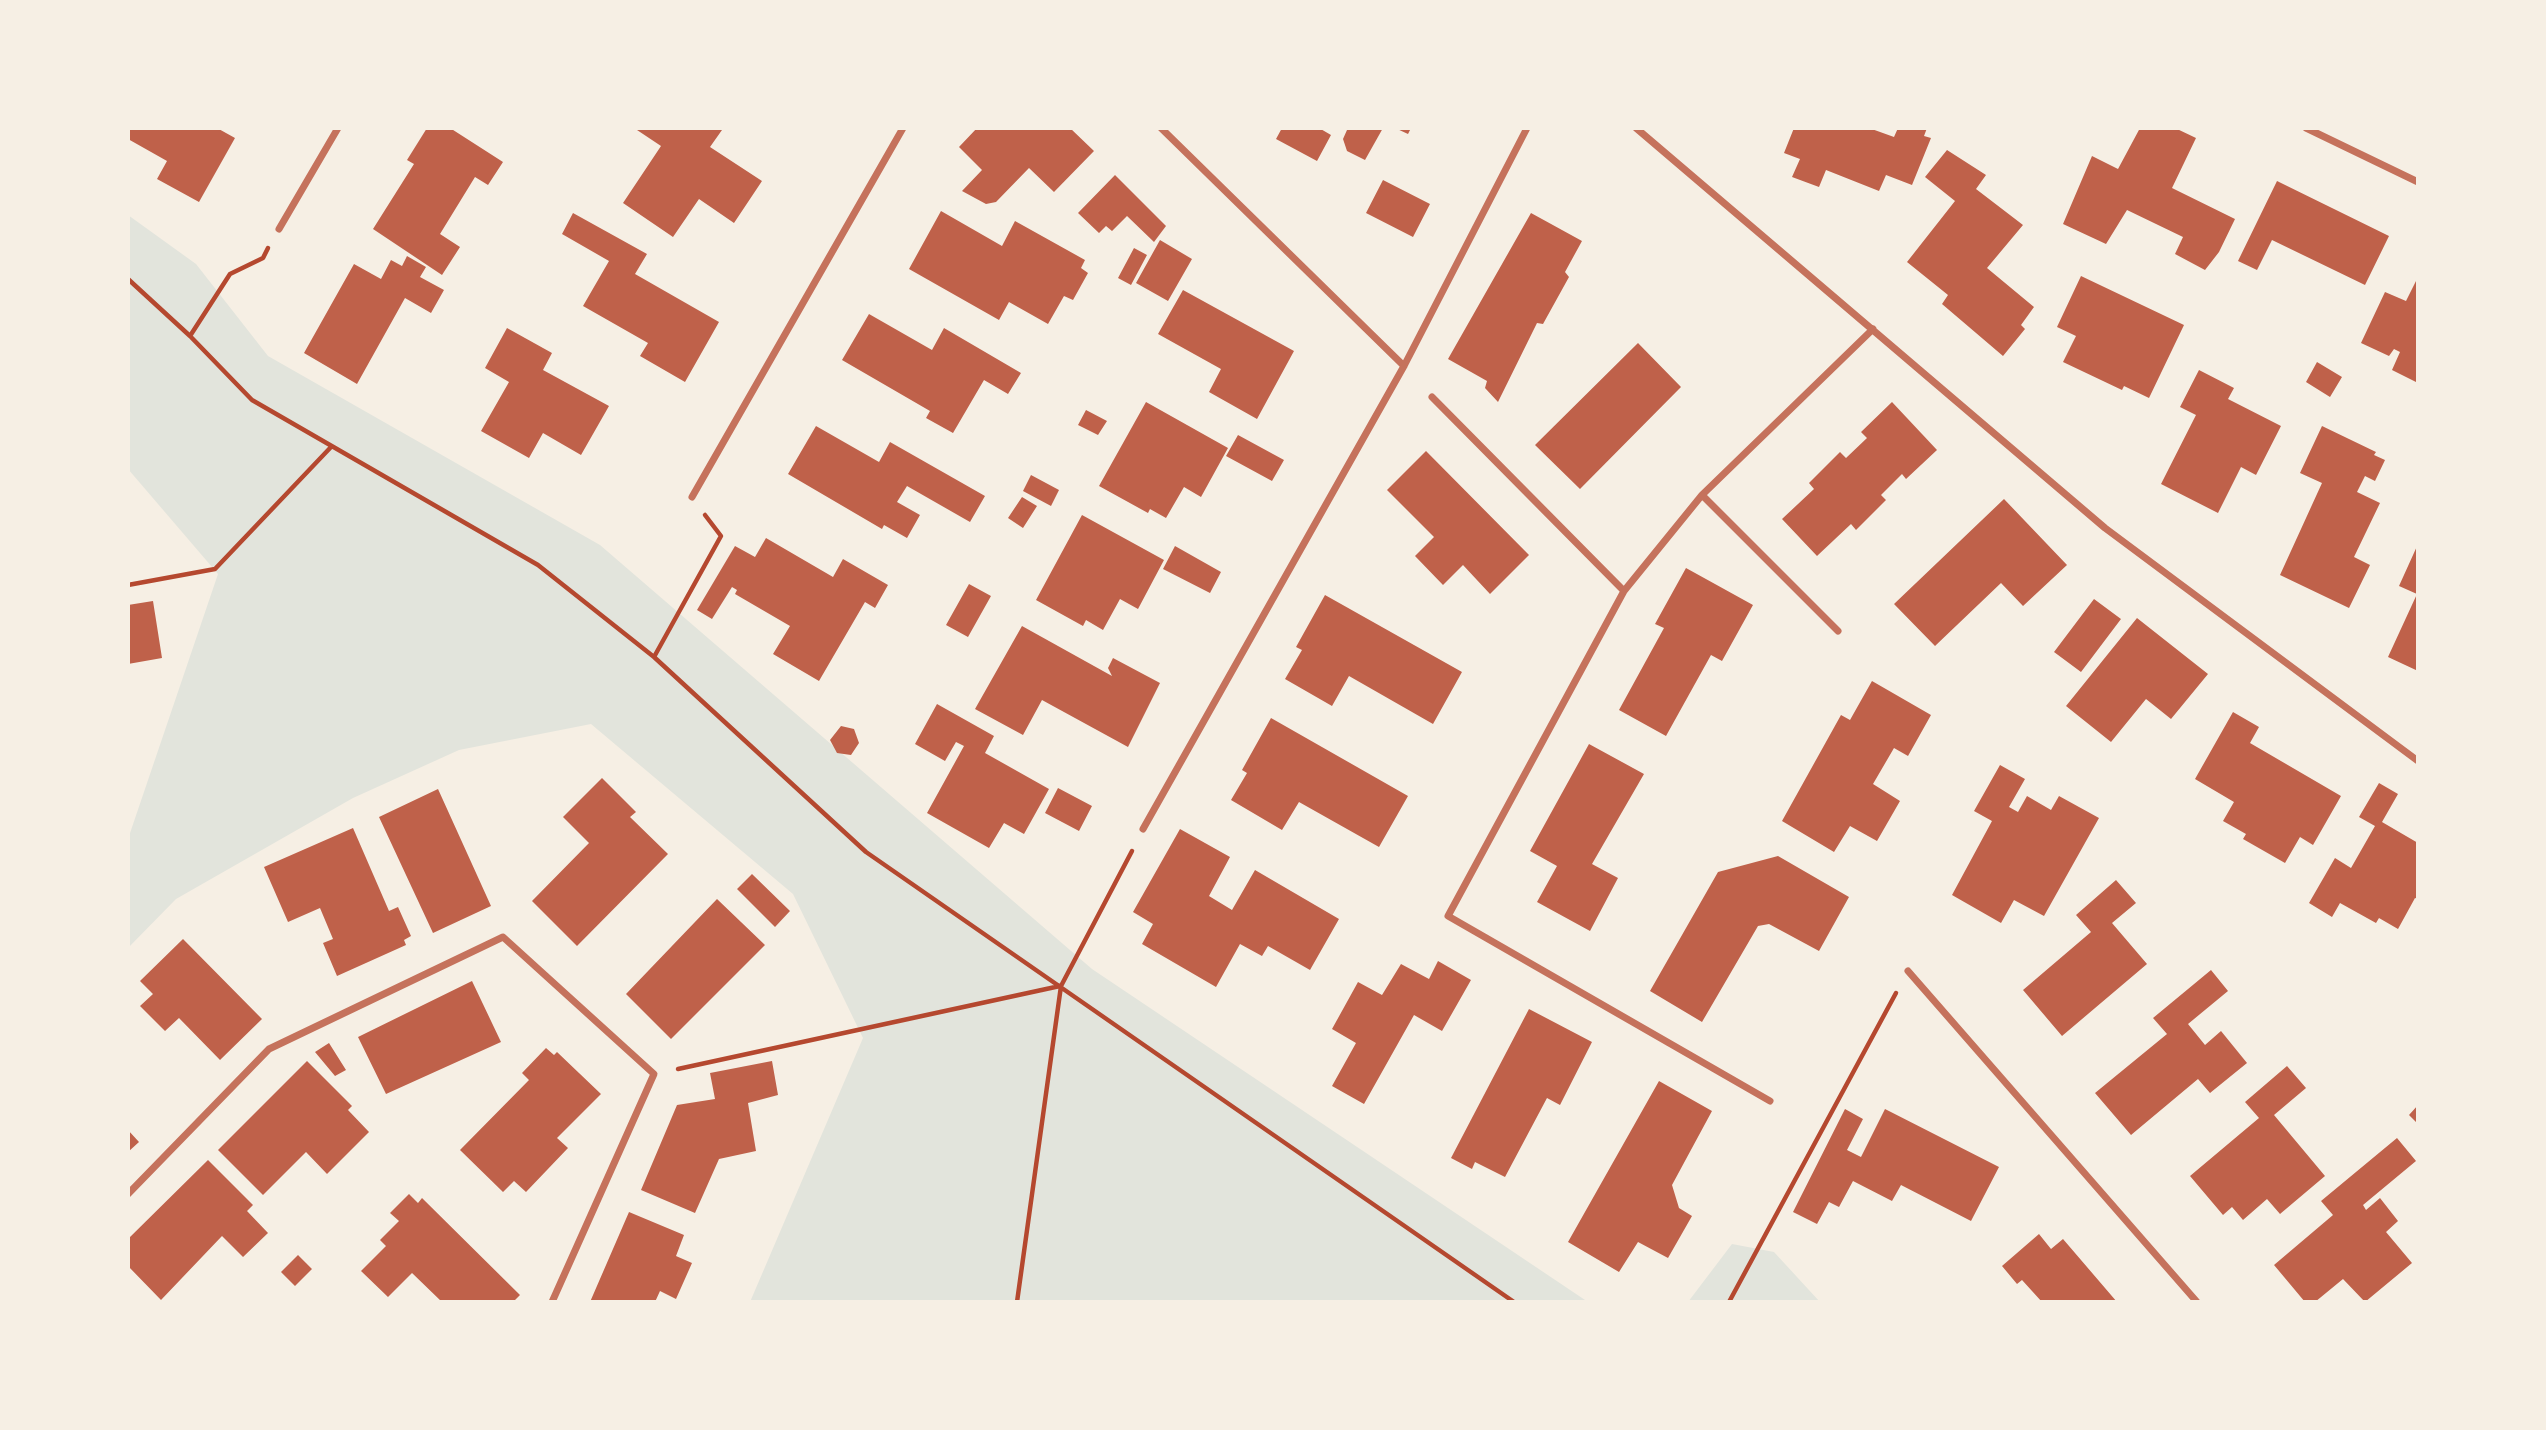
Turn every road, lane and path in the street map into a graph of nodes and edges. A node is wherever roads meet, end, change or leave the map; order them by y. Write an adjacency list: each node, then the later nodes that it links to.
1 (338, 128): 8 (street)
2 (902, 128): 16 (street)
3 (1161, 128): 12 (street)
4 (1527, 128): 12 (street)
5 (1636, 128): 10 (street)
6 (2306, 128): 7 (street)
7 (2418, 181)
8 (279, 229): 11 (path)
9 (128, 279): 11 (path)
10 (1873, 329): 15 (street); 21 (street)
11 (190, 336): 14 (path)
12 (1404, 366): 22 (street)
13 (1432, 397): 18 (street)
14 (331, 447): 17 (path); 20 (path)
15 (1702, 495): 18 (street); 19 (street)
16 (692, 497): 20 (path)
17 (128, 585)
18 (1624, 591): 26 (street)
19 (1838, 631)
20 (654, 657): 24 (path)
21 (2418, 761)
22 (1143, 830): 24 (path)
23 (1908, 971): 31 (path); 32 (street)
24 (1060, 986): 25 (path); 29 (path); 30 (path)
25 (654, 1074): 27 (street); 28 (street)
26 (1770, 1101)
27 (128, 1194)
28 (552, 1302)
29 (1017, 1302)
30 (1514, 1302)
31 (1729, 1302)
32 (2197, 1302)

